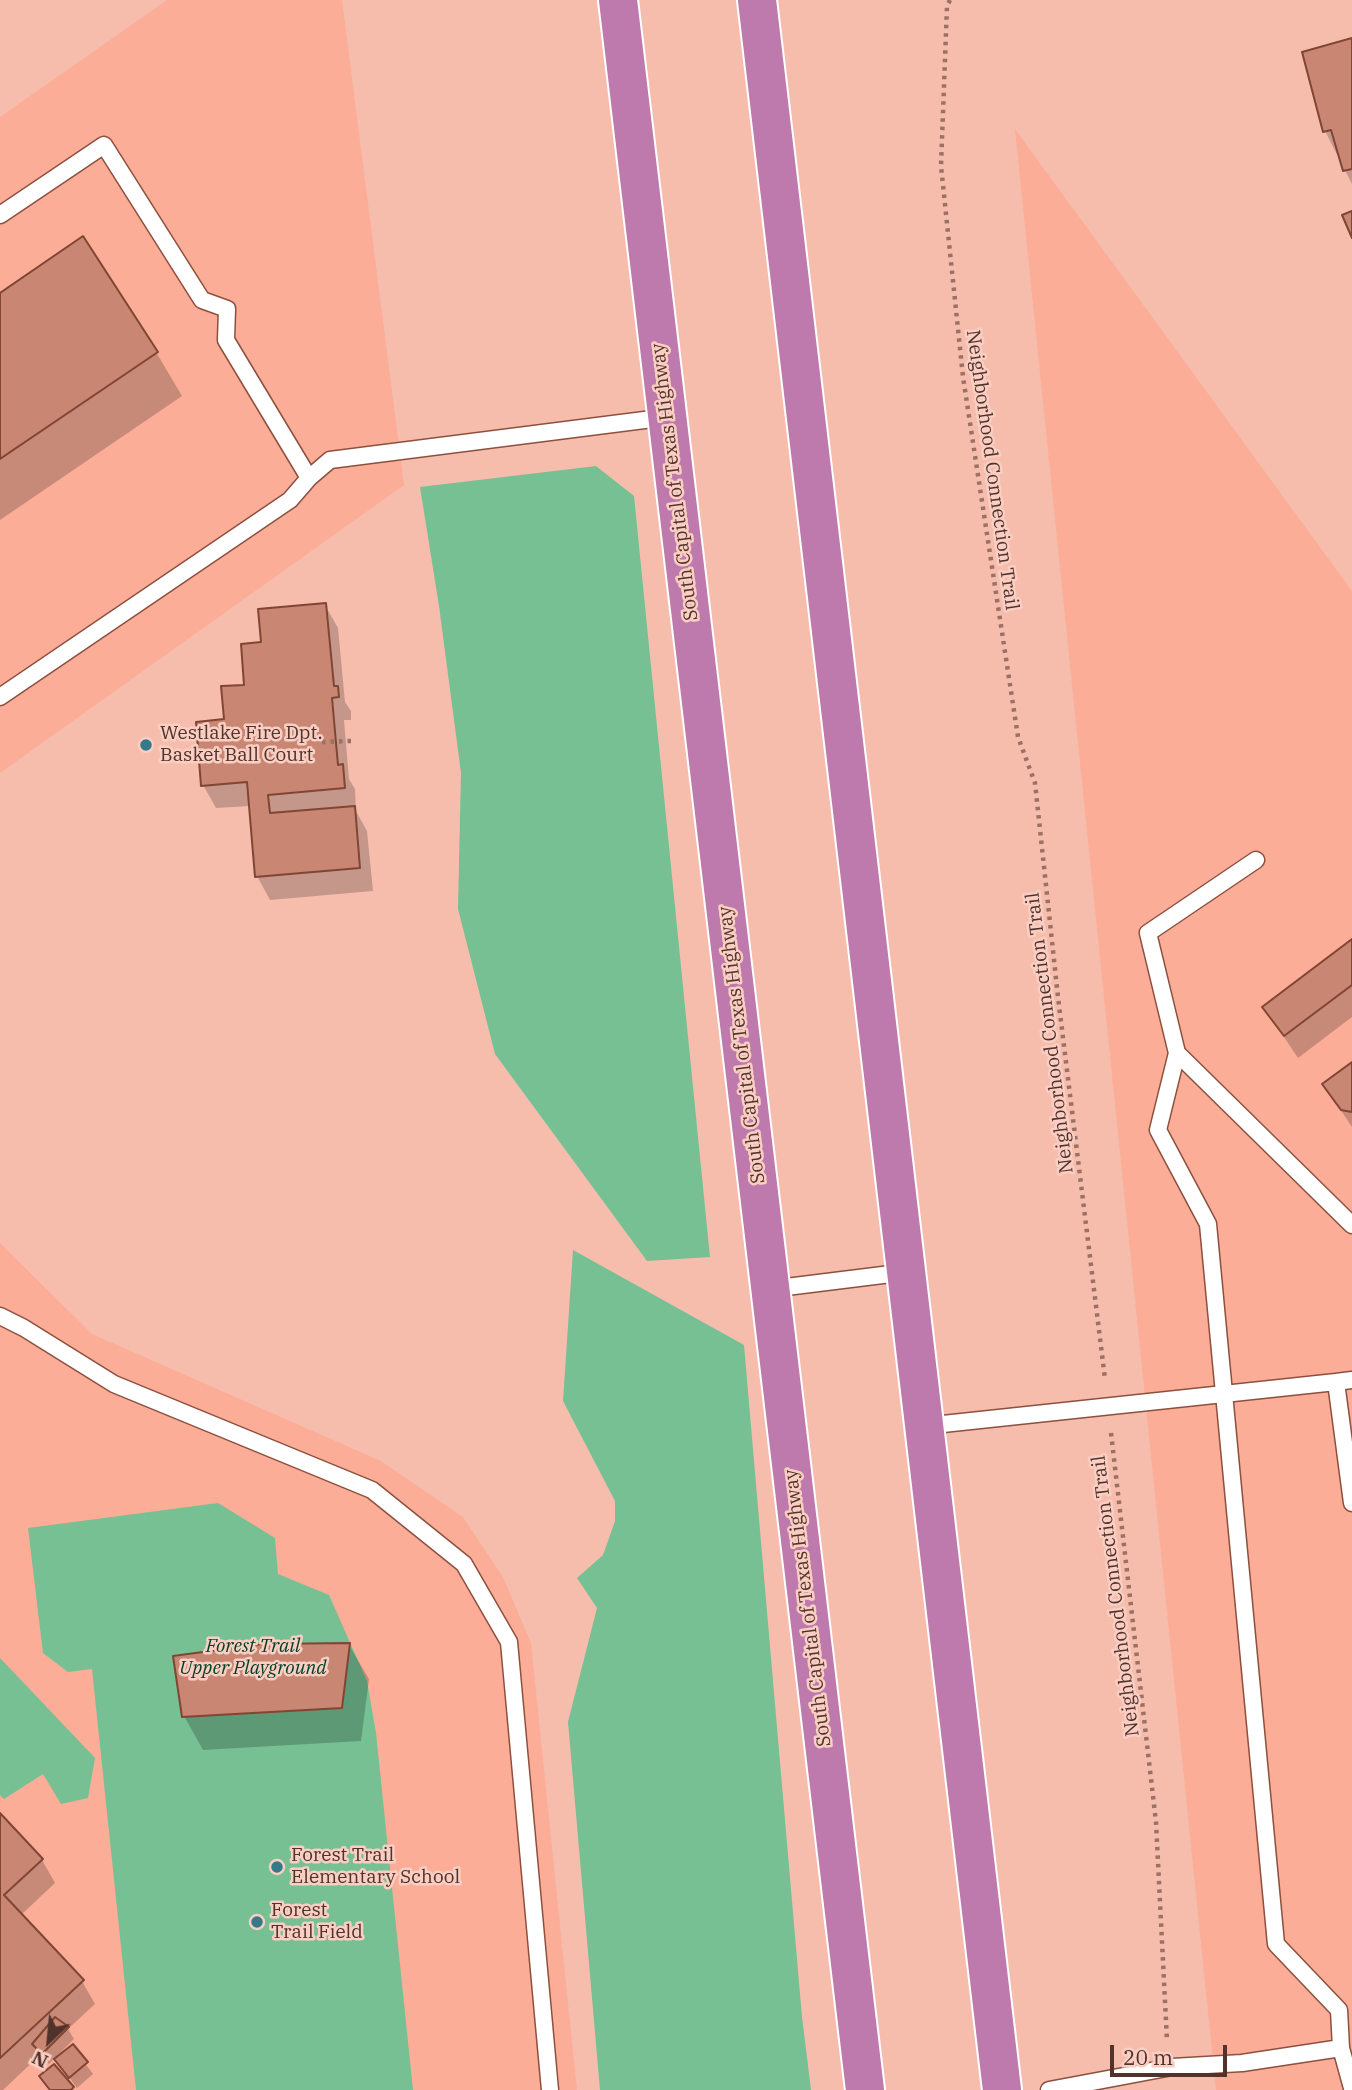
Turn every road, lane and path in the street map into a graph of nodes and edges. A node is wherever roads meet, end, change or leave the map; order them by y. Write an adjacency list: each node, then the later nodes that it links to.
1 (618, 0): 5 (highway, South Capital of Texas Highway)
2 (757, 0): 13 (highway)
3 (950, 0): 18 (path, Neighborhood Connection Trail)
4 (0, 215): 6 (lane)
5 (668, 417): 6 (lane); 14 (highway, South Capital of Texas Highway)
6 (309, 478): 7 (lane)
7 (0, 697)
8 (351, 741): 9 (path)
9 (322, 742)
10 (1256, 860): 11 (lane)
11 (1177, 1053): 12 (lane); 17 (lane)
12 (1352, 1224)
13 (907, 1272): 14 (lane); 19 (highway)
14 (770, 1289): 26 (highway, South Capital of Texas Highway)
15 (0, 1316): 25 (lane)
16 (1344, 1381): 17 (lane); 20 (lane)
17 (1224, 1393): 18 (lane); 21 (lane)
18 (1108, 1406): 19 (lane); 23 (path, Neighborhood Connection Trail)
19 (924, 1426): 27 (highway)
20 (1352, 1503)
21 (1345, 2005): 22 (lane)
22 (1341, 2048): 23 (lane); 24 (lane)
23 (1172, 2067): 28 (lane)
24 (1352, 2088)
25 (550, 2090)
26 (865, 2090)
27 (1002, 2090)
28 (1049, 2090)

